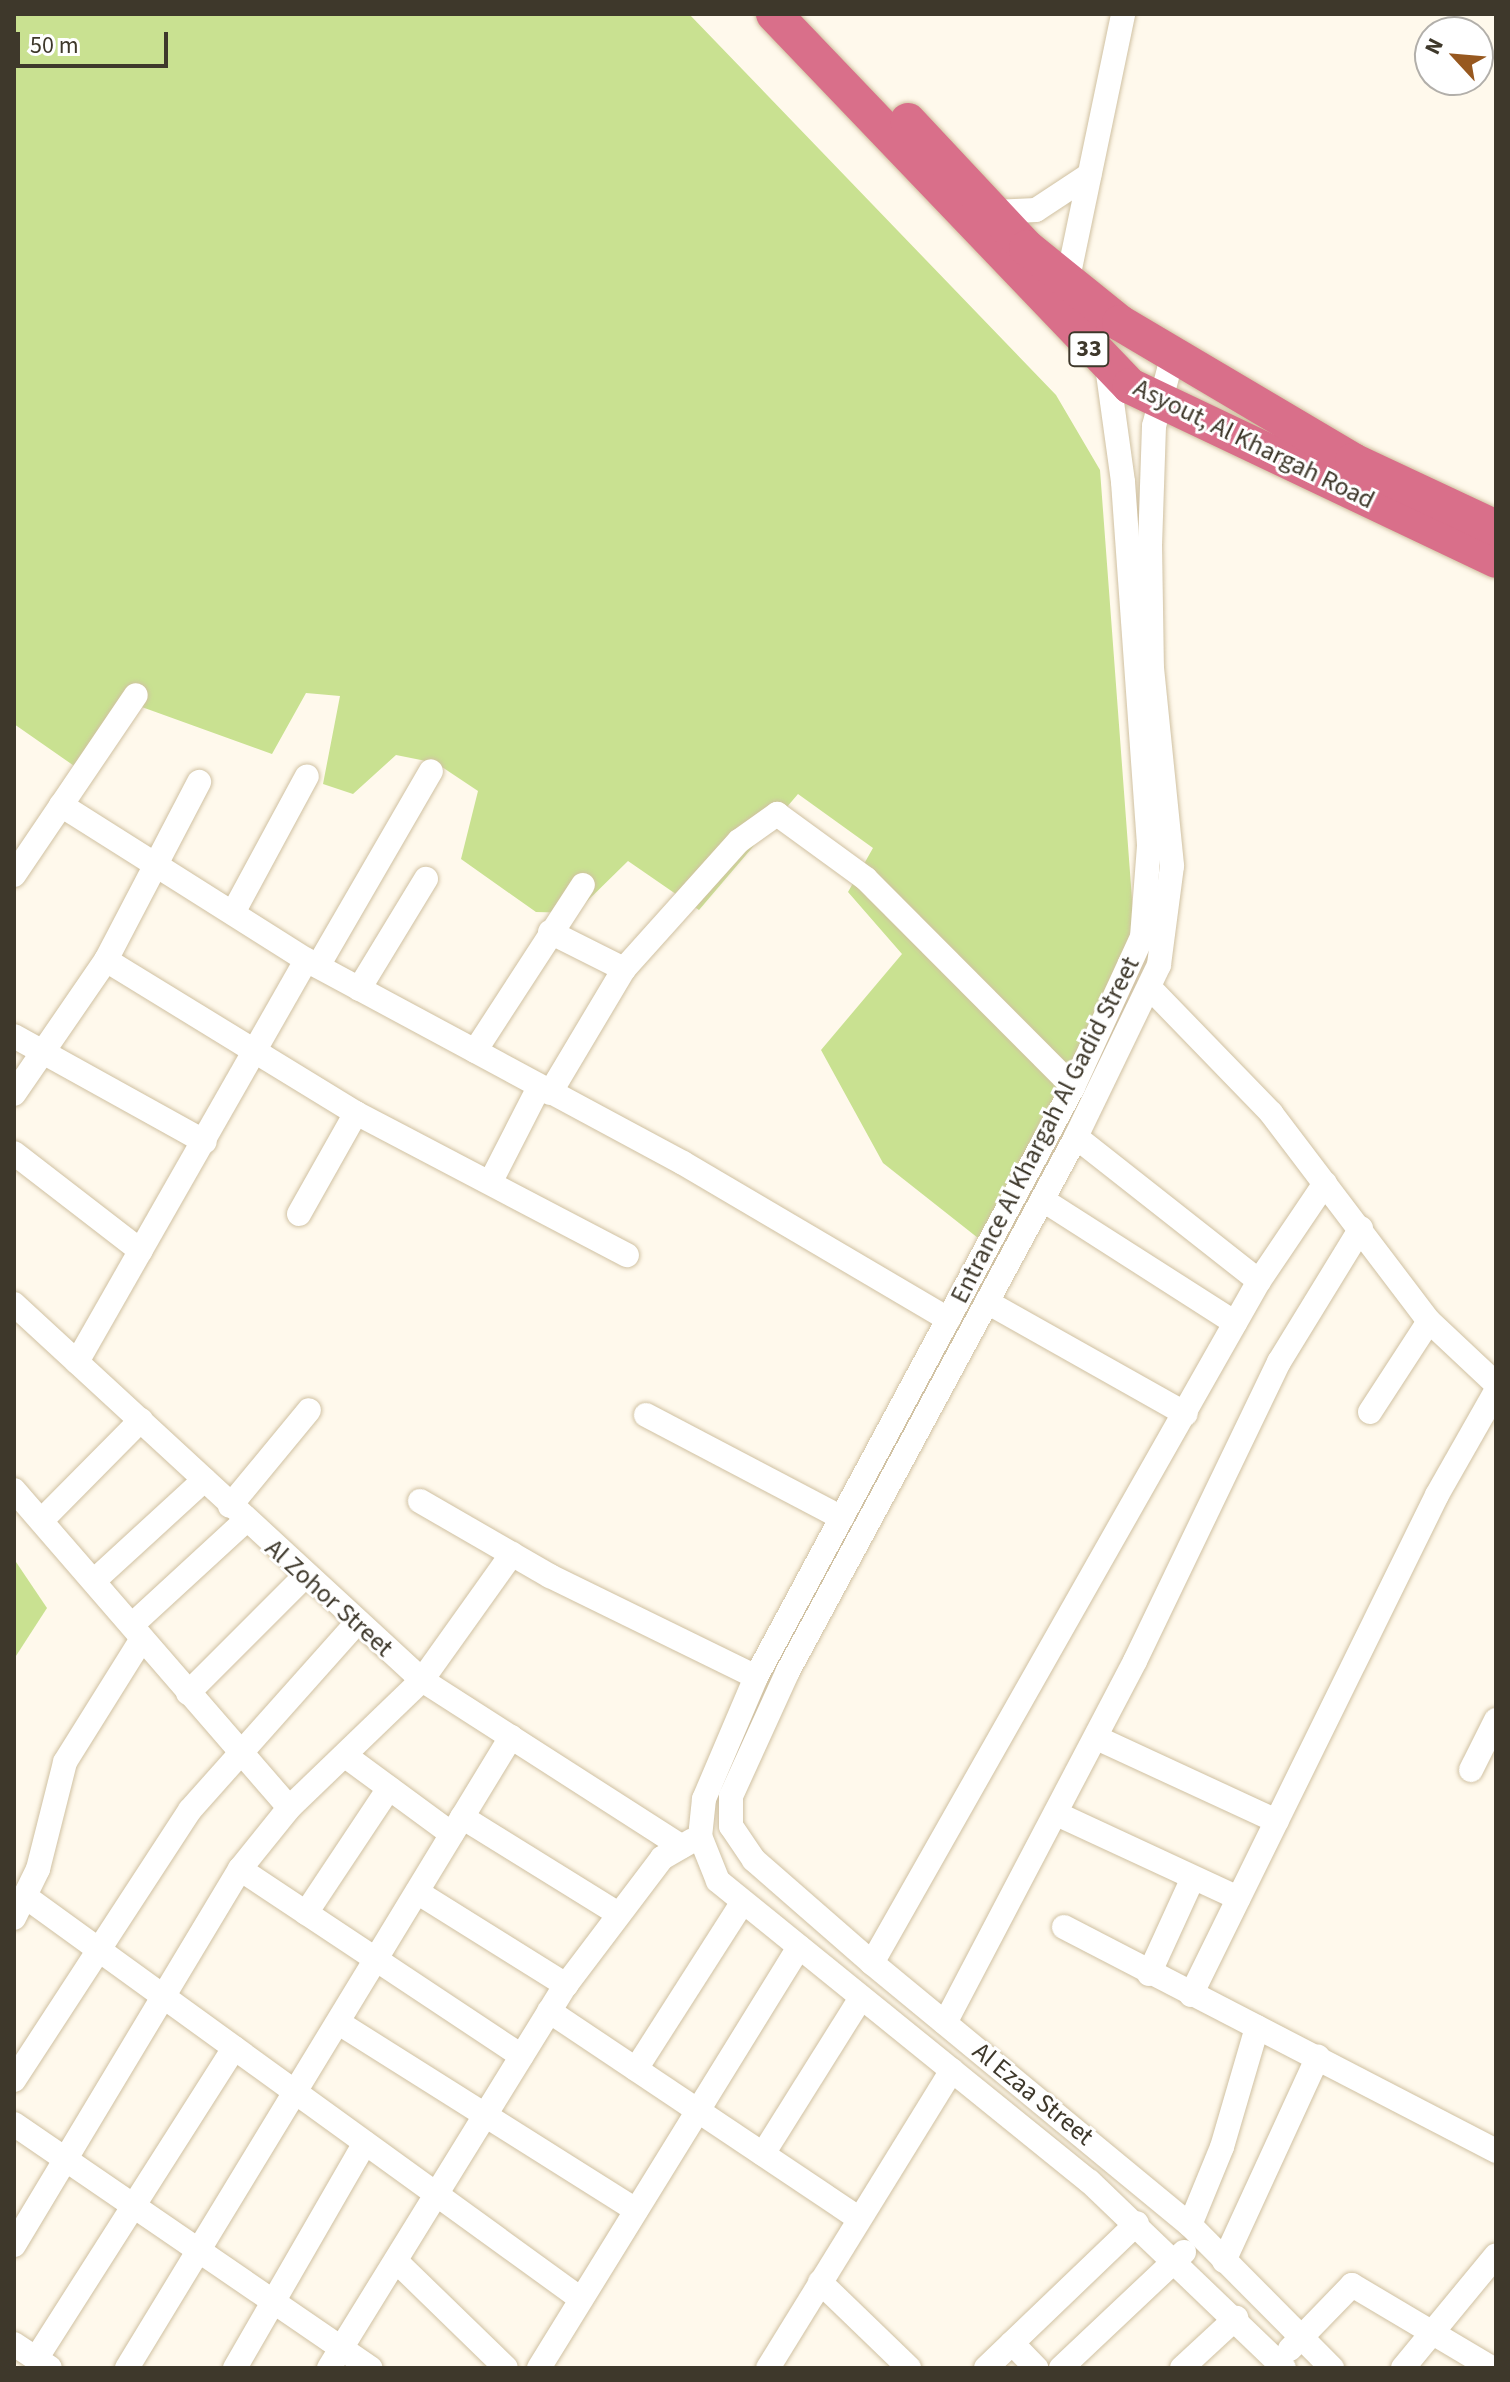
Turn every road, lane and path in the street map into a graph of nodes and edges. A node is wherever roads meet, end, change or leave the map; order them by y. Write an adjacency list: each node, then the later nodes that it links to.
1 (774, 14): 5 (highway, Asyout, Al Khargah Road / 33)
2 (808, 14): 5 (highway, Asyout, Al Khargah Road / 33)
3 (1123, 14): 4 (street)
4 (1089, 175): 5 (street); 6 (street)
5 (985, 221): 6 (highway, Asyout, Al Khargah Road / 33); 9 (highway, Asyout, Al Khargah Road / 33)
6 (1067, 283): 7 (highway, Asyout, Al Khargah Road / 33)
7 (1120, 323): 8 (highway, Asyout, Al Khargah Road / 33); 9 (street, Entrance Al Khargah Al Gadid Street)
8 (1172, 358): 10 (street, Entrance Al Khargah Al Gadid Street); 11 (highway, Asyout, Al Khargah Road / 33)
9 (1105, 366): 10 (highway, Asyout, Al Khargah Road / 33); 12 (street, Entrance Al Khargah Al Gadid Street)
10 (1157, 403): 12 (street, Entrance Al Khargah Al Gadid Street); 13 (highway, Asyout, Al Khargah Road / 33)
11 (1496, 528)
12 (1138, 544): 29 (street, Entrance Al Khargah Al Gadid Street); 34 (street, Entrance Al Khargah Al Gadid Street)
13 (1496, 560)
14 (136, 695): 18 (street)
15 (431, 771): 26 (street)
16 (307, 776): 23 (street)
17 (199, 782): 19 (street)
18 (61, 805): 19 (street); 20 (street)
19 (154, 863): 23 (street); 25 (street)
20 (14, 875)
21 (426, 879): 28 (street)
22 (583, 885): 24 (street)
23 (234, 911): 26 (street)
24 (550, 932): 27 (street); 32 (street)
25 (106, 960): 31 (street); 33 (street)
26 (312, 963): 28 (street); 31 (street)
27 (624, 969): 34 (street); 35 (street)
28 (359, 989): 32 (street)
29 (1151, 989): 38 (street, Entrance Al Khargah Al Gadid Street); 42 (street)
30 (14, 1036): 33 (street)
31 (253, 1050): 37 (street); 39 (street)
32 (475, 1051): 35 (street)
33 (44, 1055): 36 (street); 39 (street)
34 (1073, 1087): 51 (street, Entrance Al Khargah Al Gadid Street)
35 (545, 1090): 41 (street); 51 (street)
36 (14, 1094)
37 (356, 1113): 41 (street); 44 (street)
38 (1076, 1137): 43 (street, Entrance Al Khargah Al Gadid Street); 48 (street)
39 (205, 1142): 46 (street)
40 (14, 1153): 46 (street)
41 (491, 1181): 47 (street)
42 (1325, 1183): 45 (street); 48 (street)
43 (1043, 1200): 49 (street, Entrance Al Khargah Al Gadid Street); 53 (street)
44 (299, 1214)
45 (1361, 1228): 52 (street); 78 (street)
46 (141, 1251): 54 (street)
47 (627, 1255)
48 (1259, 1281): 53 (street)
49 (987, 1302): 59 (street); 87 (street, Entrance Al Khargah Al Gadid Street)
50 (14, 1304): 54 (street, Al Zohor Street)
51 (948, 1319): 67 (street, Entrance Al Khargah Al Gadid Street)
52 (1429, 1321): 55 (street); 58 (street)
53 (1235, 1323): 59 (street)
54 (77, 1362): 61 (street, Al Zohor Street)
55 (1496, 1384)
56 (1496, 1391): 85 (street)
57 (309, 1410): 65 (street)
58 (1370, 1412)
59 (1186, 1414): 101 (street)
60 (646, 1415): 67 (street)
61 (141, 1420): 62 (street, Al Zohor Street); 66 (street)
62 (204, 1480): 65 (street, Al Zohor Street); 70 (street)
63 (14, 1490): 66 (street)
64 (420, 1501): 68 (street)
65 (237, 1514): 69 (street, Al Zohor Street); 72 (street)
66 (44, 1518): 70 (street)
67 (842, 1518): 73 (street, Entrance Al Khargah Al Gadid Street)
68 (512, 1554): 73 (street); 74 (street)
69 (304, 1577): 71 (street, Al Zohor Street); 75 (street)
70 (96, 1579): 72 (street)
71 (355, 1625): 74 (street, Al Zohor Street); 79 (street)
72 (137, 1632): 75 (street); 94 (street)
73 (756, 1677): 88 (street, Entrance Al Khargah Al Gadid Street)
74 (422, 1680): 77 (street, Al Zohor Street); 80 (street)
75 (188, 1693): 79 (street)
76 (1496, 1720): 81 (street)
77 (511, 1737): 86 (street); 88 (street, Al Zohor Street)
78 (1097, 1738): 84 (street); 85 (street)
79 (239, 1752): 83 (street); 99 (street)
80 (347, 1757): 82 (street); 83 (street)
81 (1471, 1770)
82 (389, 1788): 86 (street); 95 (street)
83 (289, 1808): 89 (street)
84 (1057, 1814): 90 (street); 109 (street)
85 (1277, 1821): 92 (street)
86 (457, 1826): 91 (street); 96 (street)
87 (731, 1826): 88 (street); 101 (street, Al Ezaa Street)
88 (690, 1841): 93 (street, Al Ezaa Street); 96 (street)
89 (240, 1869): 95 (street); 105 (street)
90 (1192, 1880): 92 (street); 102 (street)
91 (417, 1892): 100 (street); 103 (street)
92 (1238, 1898): 104 (street)
93 (743, 1902): 98 (street, Al Ezaa Street); 114 (street)
94 (20, 1908): 99 (street)
95 (306, 1913): 100 (street)
96 (617, 1913): 103 (street)
97 (1064, 1927): 102 (street)
98 (799, 1947): 106 (street, Al Ezaa Street); 118 (street)
99 (96, 1948): 105 (street); 116 (street)
100 (376, 1960): 108 (street); 112 (street)
101 (872, 1963): 109 (street, Al Ezaa Street)
102 (1149, 1974): 104 (street)
103 (566, 1985): 107 (street)
104 (1191, 1995): 110 (street)
105 (163, 1997): 111 (street); 124 (street)
106 (861, 1998): 115 (street, Al Ezaa Street); 123 (street)
107 (549, 2011): 112 (street); 114 (street)
108 (339, 2023): 117 (street); 119 (street)
109 (945, 2023): 130 (street, Al Ezaa Street)
110 (1257, 2027): 113 (street); 130 (street)
111 (234, 2048): 117 (street); 126 (street)
112 (521, 2056): 119 (street)
113 (1318, 2057): 122 (street); 136 (street)
114 (636, 2069): 118 (street)
115 (952, 2070): 128 (street); 129 (street, Al Ezaa Street)
116 (14, 2080)
117 (295, 2092): 121 (street); 132 (street)
118 (698, 2111): 123 (street); 127 (street)
119 (485, 2115): 125 (street); 127 (street)
120 (14, 2124): 124 (street)
121 (365, 2143): 125 (street); 139 (street)
122 (1496, 2151)
123 (763, 2154): 128 (street)
124 (65, 2159): 126 (street); 131 (street)
125 (436, 2194): 134 (street); 138 (street)
126 (133, 2206): 132 (street); 146 (street)
127 (636, 2210): 138 (street)
128 (858, 2218): 137 (street)
129 (1137, 2223): 135 (street, Al Ezaa Street); 143 (street)
130 (1195, 2231): 135 (street); 136 (street, Al Ezaa Street)
131 (14, 2245)
132 (199, 2251): 139 (street); 149 (street)
133 (1496, 2255): 141 (street)
134 (396, 2261): 145 (street); 148 (street)
135 (1174, 2261): 140 (street, Al Ezaa Street); 157 (street)
136 (1224, 2261): 142 (street, Al Ezaa Street)
137 (820, 2282): 153 (street); 154 (street)
138 (581, 2299): 152 (street)
139 (273, 2302): 145 (street); 150 (street)
140 (1236, 2318): 147 (street, Al Ezaa Street); 158 (street)
141 (1436, 2335): 142 (street); 160 (street); 161 (street)
142 (1301, 2339): 147 (street); 159 (street, Al Ezaa Street)
143 (1012, 2343): 155 (street); 156 (street)
144 (14, 2344): 146 (street)
145 (335, 2358): 151 (street)
146 (43, 2363)
147 (1281, 2365)
148 (502, 2367)
149 (127, 2368)
150 (235, 2368)
151 (370, 2368)
152 (539, 2368)
153 (768, 2368)
154 (909, 2368)
155 (986, 2368)
156 (1036, 2368)
157 (1061, 2368)
158 (1182, 2368)
159 (1332, 2368)
160 (1403, 2368)
161 (1492, 2368)

